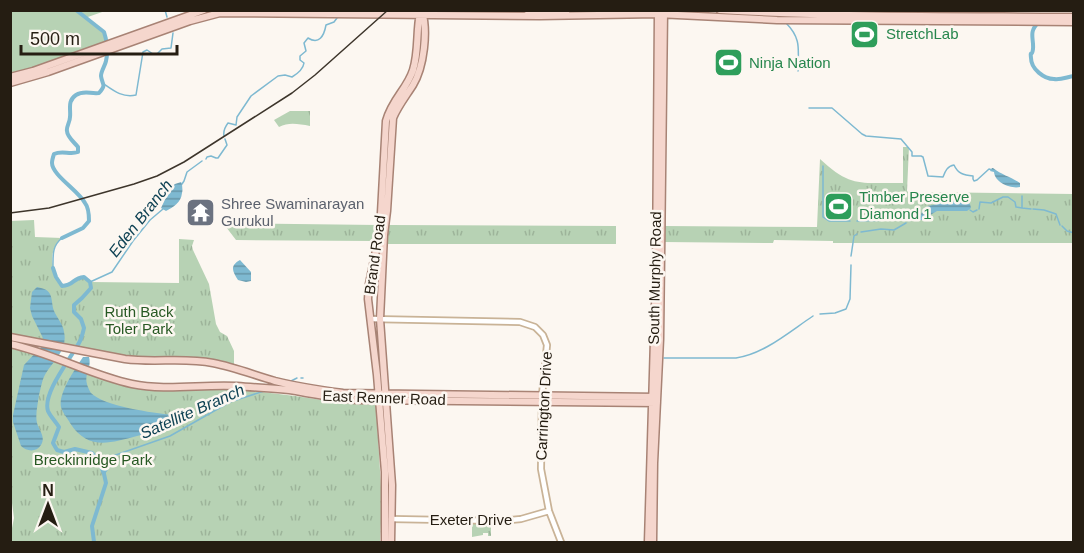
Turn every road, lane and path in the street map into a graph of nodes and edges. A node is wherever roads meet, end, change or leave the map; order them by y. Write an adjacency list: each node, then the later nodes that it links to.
1 (204, 10): 17 (main road)
2 (527, 10): 3 (main road)
3 (567, 10)
4 (720, 10): 12 (main road)
5 (300, 11): 6 (main road); 17 (main road)
6 (421, 12): 8 (main road); 18 (main road, Brand Road)
7 (661, 12): 10 (main road); 11 (main road); 30 (main road, South Murphy Road)
8 (478, 13): 9 (main road)
9 (514, 13): 10 (main road)
10 (577, 13)
11 (710, 13): 15 (main road)
12 (853, 15): 14 (main road); 15 (main road)
13 (1074, 17): 14 (main road)
14 (1033, 19): 15 (main road); 16 (main road)
15 (824, 20)
16 (1074, 22)
17 (116, 45): 19 (main road)
18 (421, 45): 22 (main road, Brand Road); 23 (main road, Brand Road)
19 (47, 69): 20 (main road); 21 (main road)
20 (10, 77)
21 (10, 83)
22 (371, 319): 23 (street, Carrington Drive); 26 (main road, Brand Road)
23 (380, 319): 28 (main road, Brand Road); 29 (street, Carrington Drive)
24 (10, 337): 27 (main road, East Renner Road)
25 (14, 344): 28 (main road, East Renner Road)
26 (378, 383): 27 (main road); 28 (main road, Brand Road)
27 (368, 393): 28 (main road, East Renner Road)
28 (382, 397): 29 (main road, East Renner Road); 32 (main road, Brand Road)
29 (542, 399): 30 (main road, East Renner Road); 31 (street, Carrington Drive)
30 (655, 400): 36 (main road, South Murphy Road); 37 (main road, South Murphy Road)
31 (549, 511): 32 (street, Exeter Drive); 35 (street, Carrington Drive)
32 (388, 519): 33 (main road, Brand Road); 34 (main road, Brand Road)
33 (385, 543)
34 (391, 543)
35 (561, 543)
36 (648, 543)
37 (653, 543)

